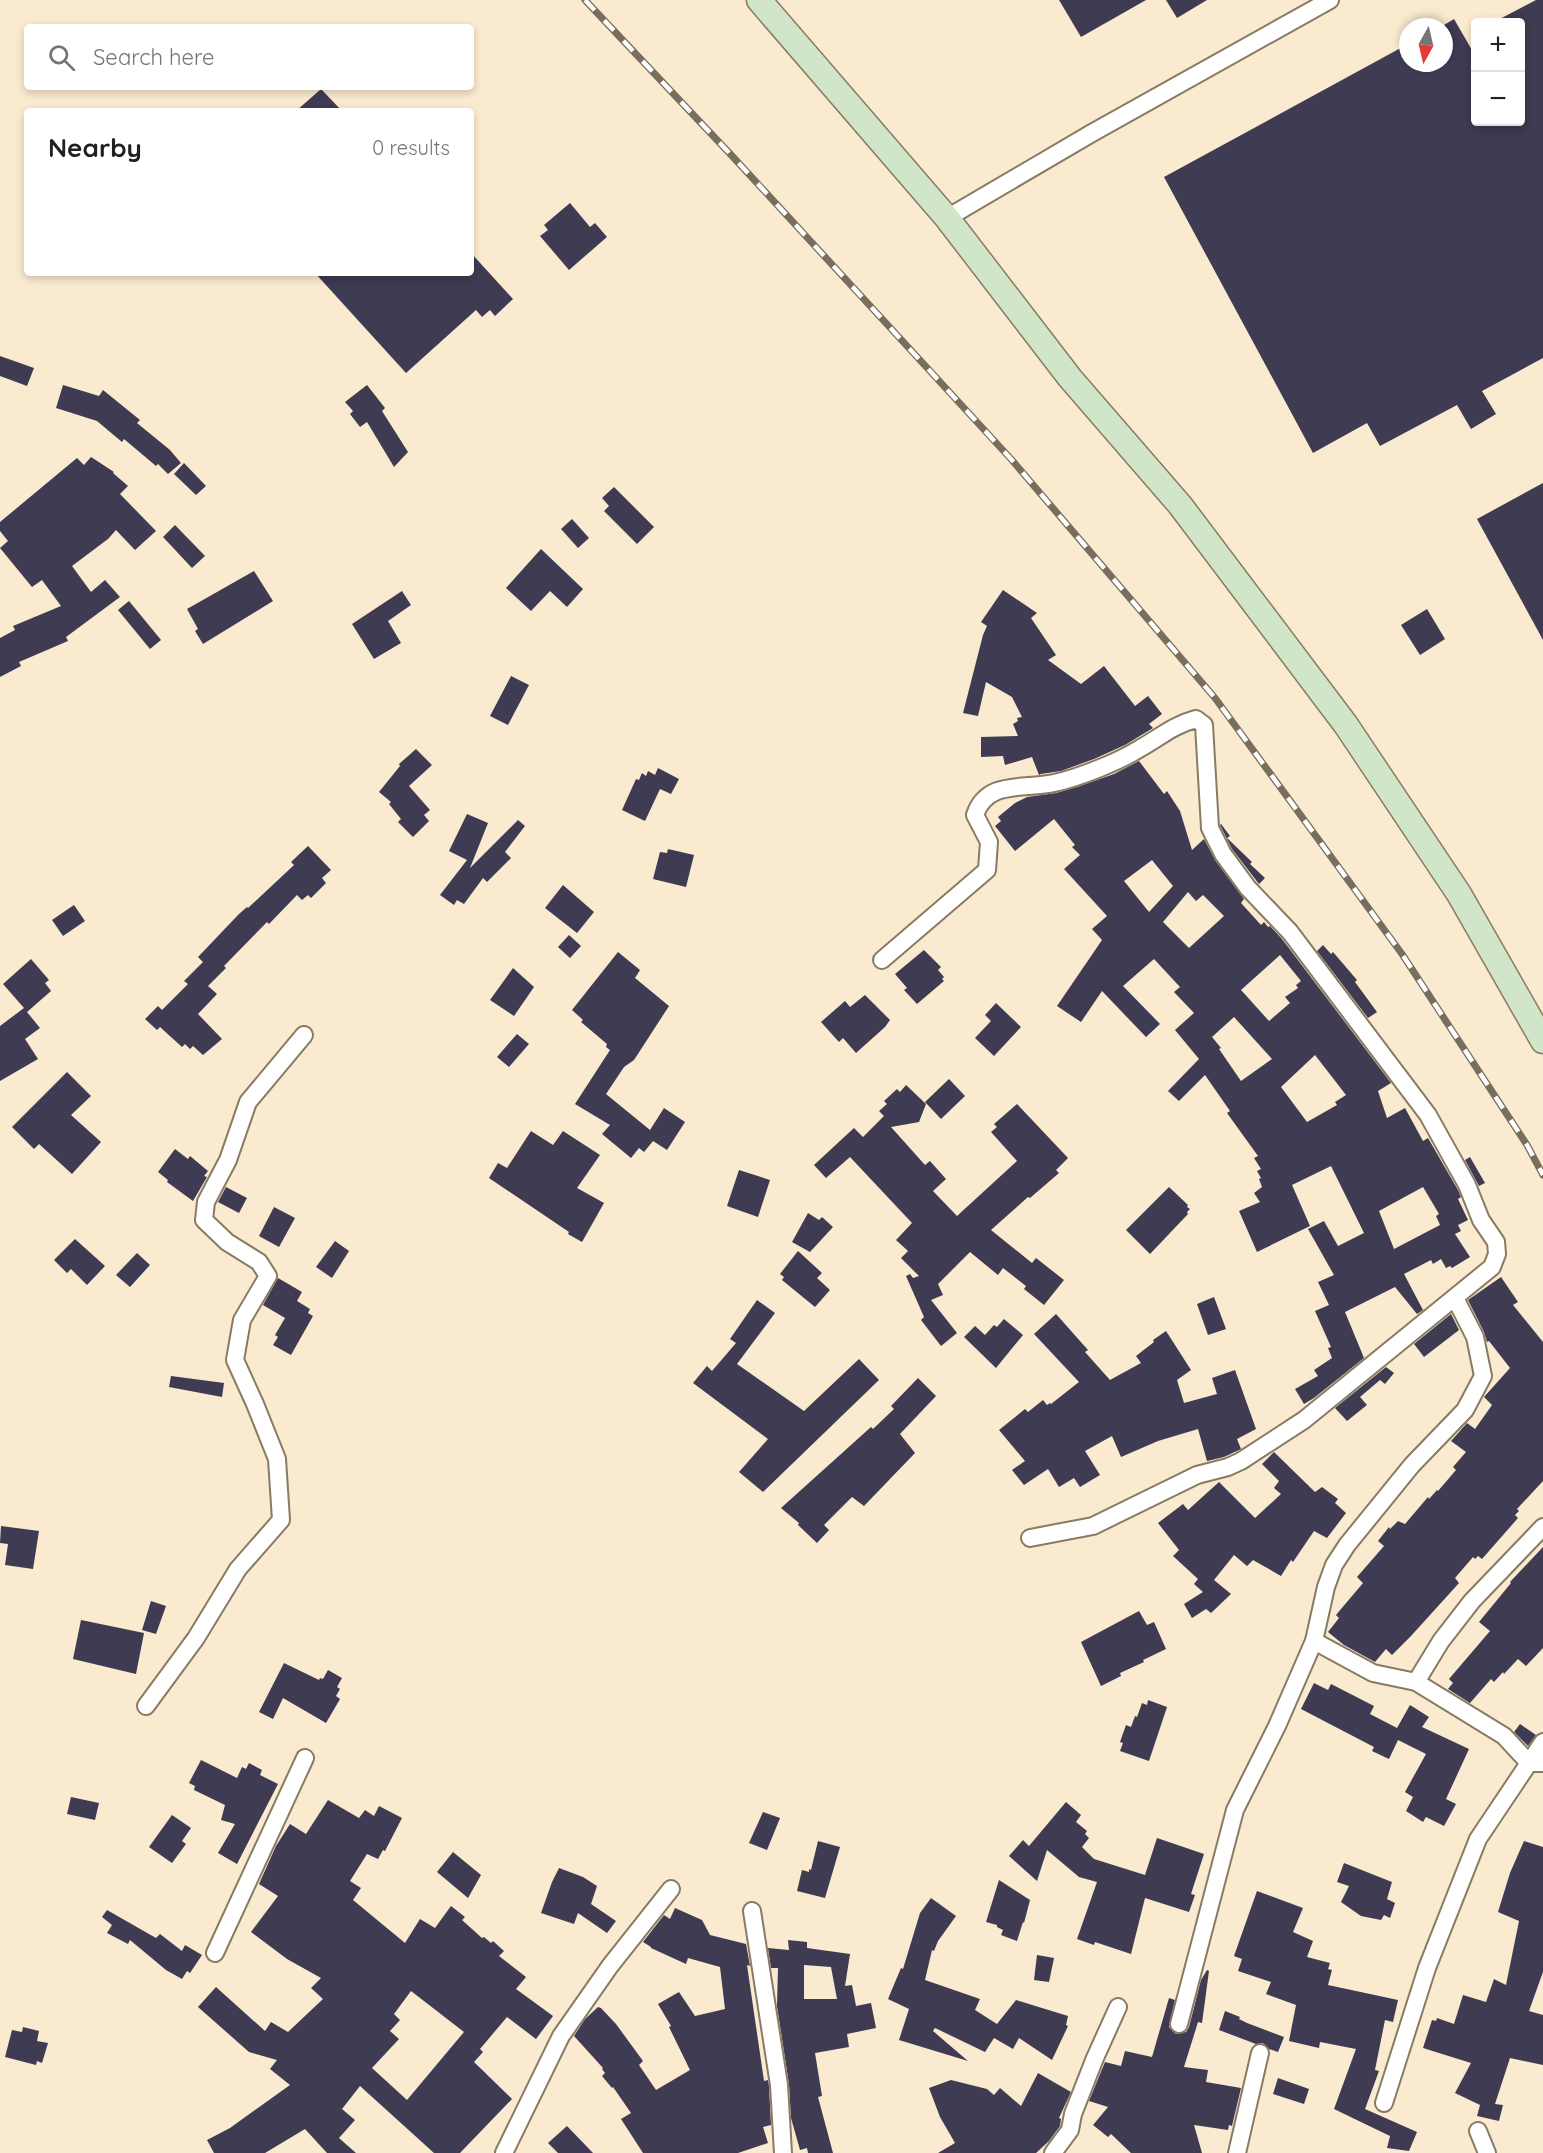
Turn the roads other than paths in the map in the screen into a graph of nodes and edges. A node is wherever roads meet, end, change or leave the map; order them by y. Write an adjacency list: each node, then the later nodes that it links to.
1 (759, 0): 3 (main road)
2 (1330, 0): 3 (street)
3 (947, 218): 6 (main road)
4 (882, 960): 7 (street)
5 (304, 1035): 12 (street)
6 (1543, 1041)
7 (1455, 1298): 9 (street); 10 (street)
8 (1543, 1527): 11 (street)
9 (1030, 1538)
10 (1314, 1641): 11 (street); 20 (street)
11 (1416, 1682): 15 (street)
12 (146, 1706)
13 (1543, 1742): 15 (street)
14 (304, 1758): 18 (street)
15 (1536, 1763): 22 (street)
16 (671, 1889): 24 (street)
17 (752, 1911): 25 (street)
18 (215, 1953)
19 (1118, 2007): 26 (street)
20 (1179, 2024)
21 (1260, 2053): 27 (street)
22 (1384, 2103)
23 (1478, 2132): 28 (street)
24 (504, 2153)
25 (783, 2153)
26 (1053, 2153)
27 (1237, 2153)
28 (1487, 2153)

